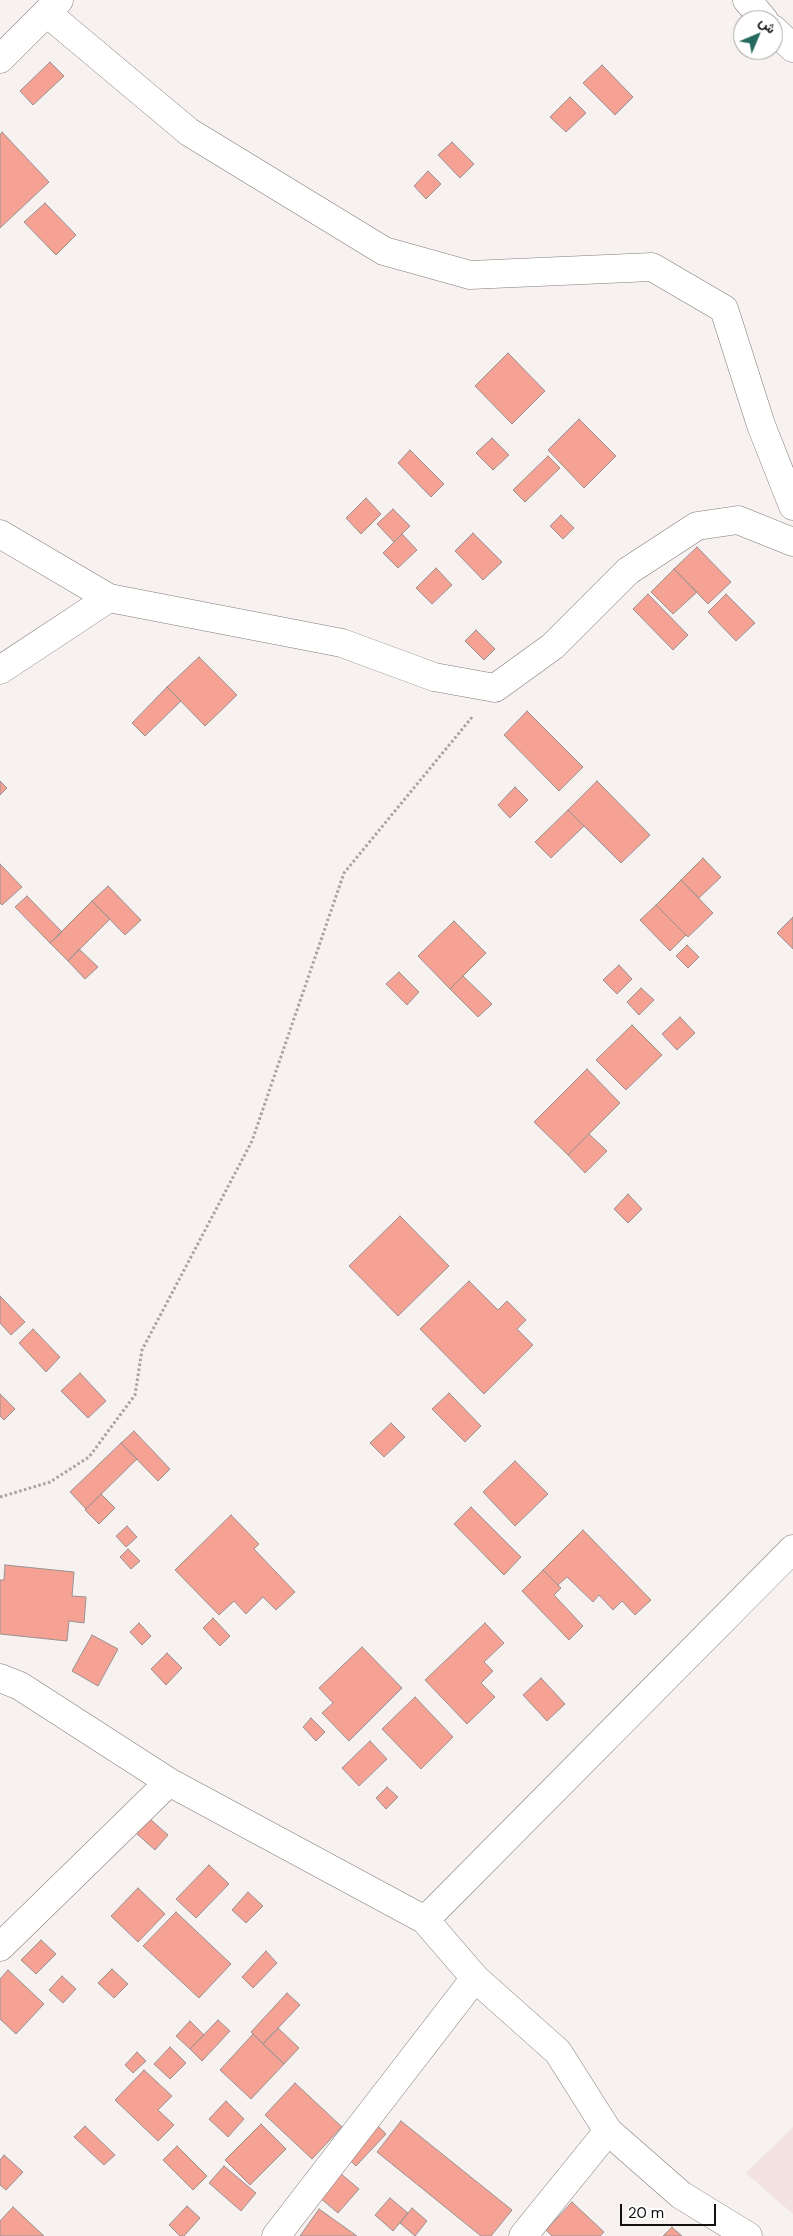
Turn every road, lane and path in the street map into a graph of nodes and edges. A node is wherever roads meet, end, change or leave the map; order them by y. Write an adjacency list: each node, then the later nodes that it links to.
1 (747, 0): 3 (street)
2 (53, 6): 6 (street); 7 (street)
3 (756, 10)
4 (783, 38): 5 (street)
5 (793, 48)
6 (0, 60)
7 (793, 506)
8 (0, 534): 10 (street)
9 (793, 542): 12 (street)
10 (109, 598): 11 (street); 12 (street)
11 (0, 670)
12 (495, 688): 13 (path)
13 (0, 1497)
14 (793, 1549): 17 (street)
15 (0, 1678): 16 (street)
16 (169, 1782): 17 (street); 18 (street)
17 (425, 1920): 19 (street)
18 (0, 1947)
19 (475, 1978): 20 (street); 21 (street)
20 (608, 2130): 22 (street); 23 (street)
21 (276, 2236)
22 (523, 2236)
23 (748, 2236)

